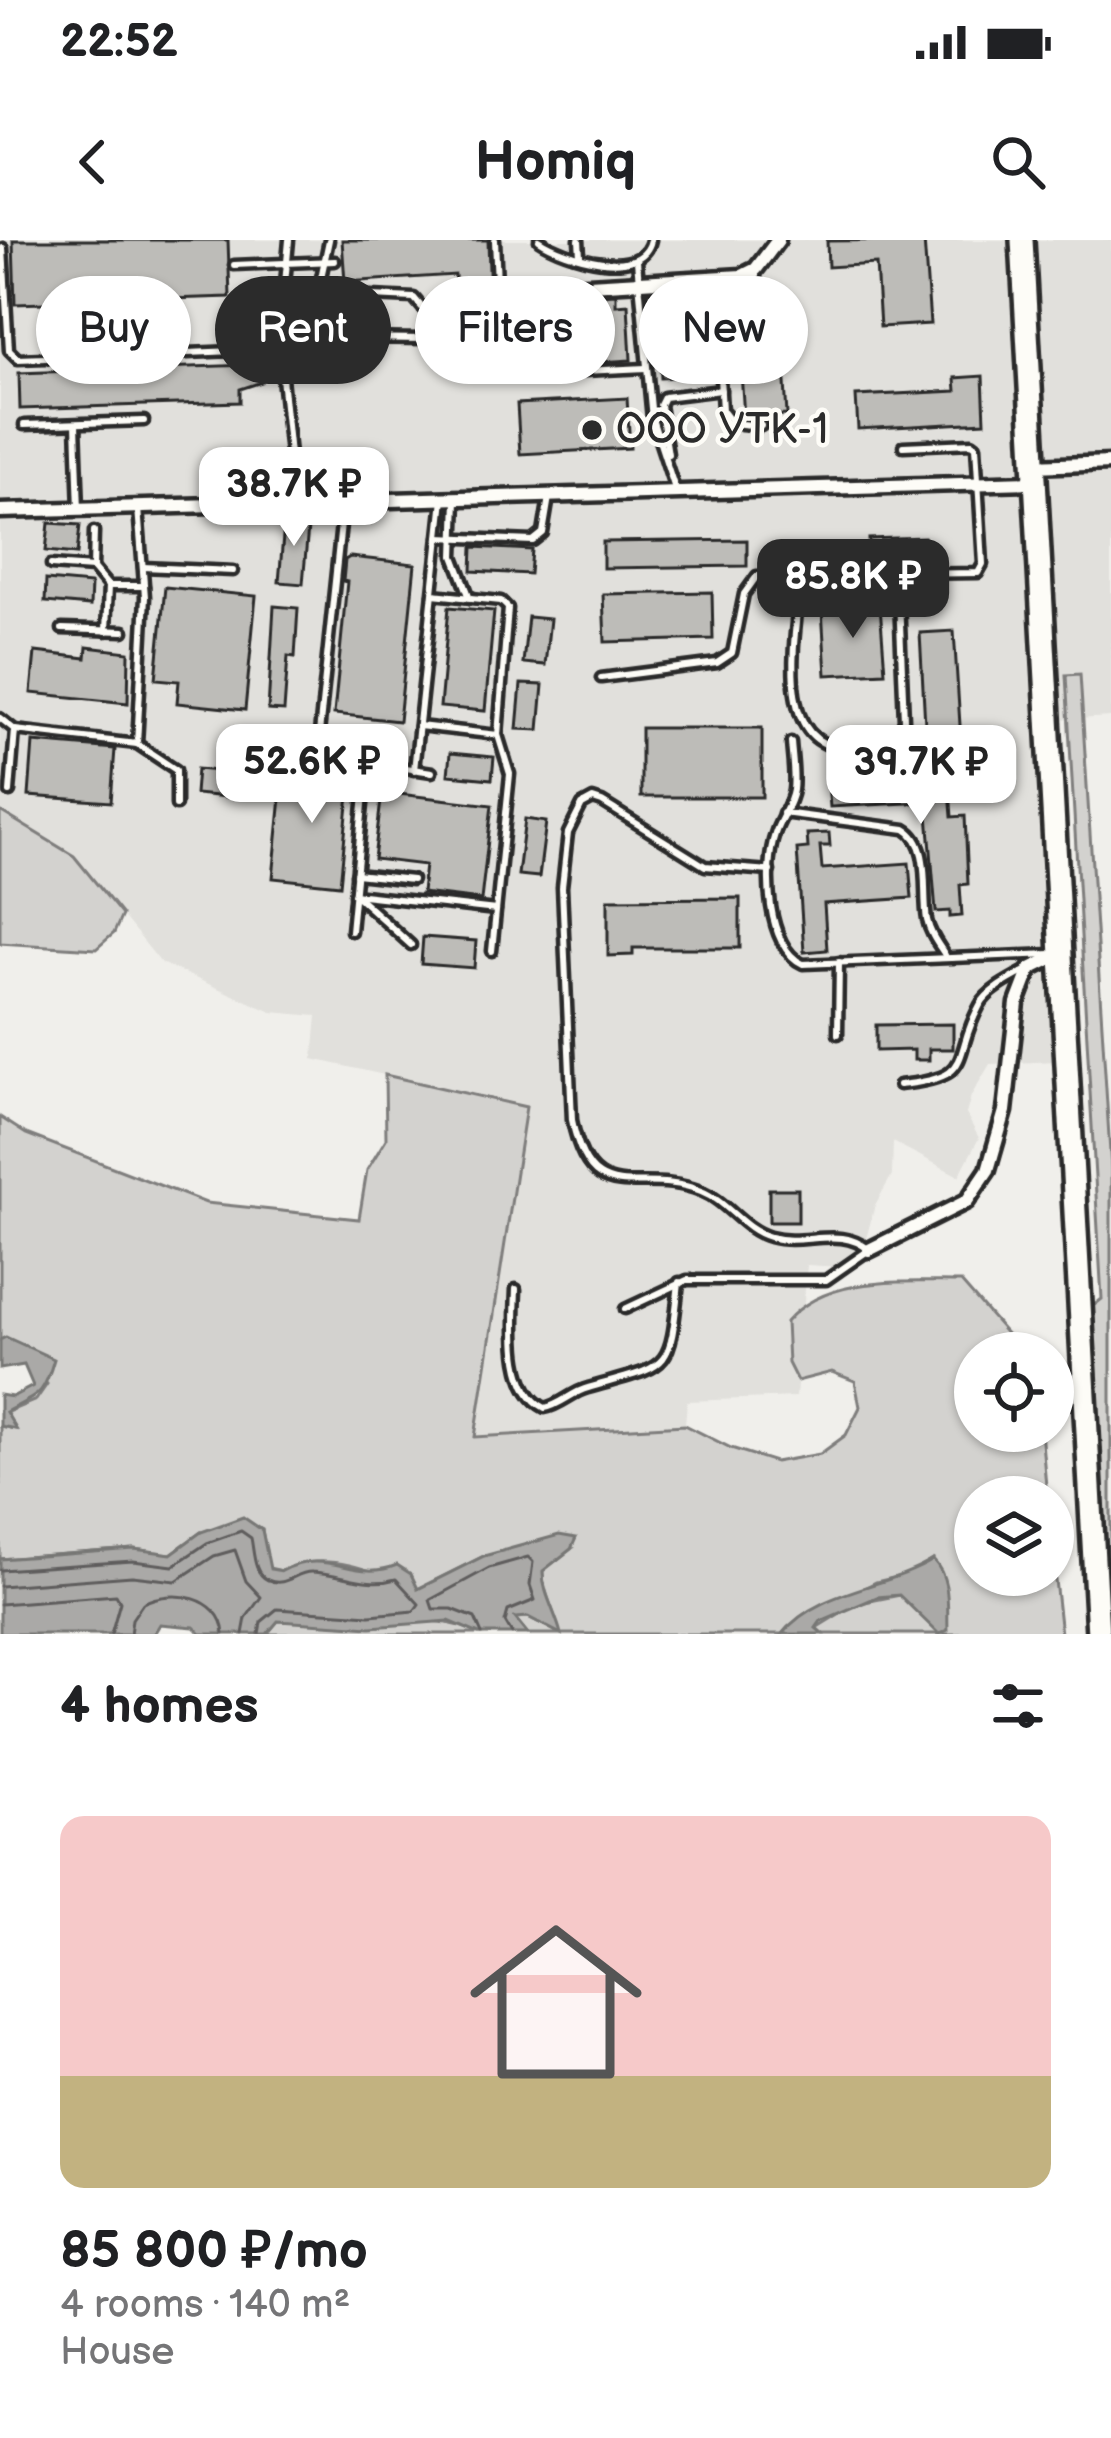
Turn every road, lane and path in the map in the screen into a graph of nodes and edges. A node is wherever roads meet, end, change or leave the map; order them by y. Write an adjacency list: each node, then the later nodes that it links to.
1 (289, 240): 14 (lane)
2 (329, 240): 13 (lane)
3 (495, 240): 19 (lane)
4 (539, 240): 10 (lane)
5 (579, 240): 10 (lane)
6 (651, 240): 12 (lane)
7 (778, 240): 16 (street)
8 (1022, 240): 36 (main road)
9 (3, 248): 24 (lane)
10 (580, 255): 12 (lane)
11 (335, 261): 13 (lane)
12 (637, 261): 22 (lane)
13 (324, 262): 14 (lane); 18 (lane)
14 (290, 264): 15 (lane); 17 (lane)
15 (234, 265)
16 (756, 269): 20 (street); 21 (lane)
17 (288, 276)
18 (321, 276)
19 (496, 276)
20 (744, 276)
21 (756, 276)
22 (639, 283): 23 (street)
23 (615, 284)
24 (36, 358)
25 (283, 384): 42 (lane)
26 (648, 384): 34 (lane)
27 (721, 384): 28 (lane)
28 (721, 389): 32 (lane); 34 (lane)
29 (144, 421): 30 (lane)
30 (76, 424): 31 (lane); 44 (lane)
31 (24, 425)
32 (761, 426)
33 (903, 446): 37 (lane)
34 (669, 462): 38 (lane)
35 (1111, 463): 36 (street)
36 (1035, 474): 37 (street); 83 (main road)
37 (978, 484): 38 (street); 54 (lane)
38 (676, 495): 39 (street)
39 (549, 497): 40 (street); 48 (lane)
40 (449, 499): 41 (street); 47 (lane); 48 (lane)
41 (344, 501): 42 (street); 69 (lane)
42 (295, 502): 43 (street)
43 (137, 508): 44 (street); 50 (lane)
44 (79, 510): 45 (street)
45 (0, 512)
46 (94, 530): 51 (lane)
47 (439, 537): 48 (lane); 57 (lane)
48 (452, 538): 58 (lane)
49 (51, 565): 51 (lane)
50 (143, 567): 52 (lane); 56 (lane)
51 (93, 568): 55 (lane)
52 (233, 571)
53 (801, 574): 54 (lane); 54 (lane); 62 (lane)
54 (898, 575)
55 (108, 586): 56 (lane); 60 (lane)
56 (144, 586): 68 (lane)
57 (433, 594): 58 (lane); 64 (lane)
58 (470, 598): 66 (lane)
59 (62, 629): 60 (lane)
60 (106, 631): 61 (lane)
61 (124, 631)
62 (601, 678)
63 (0, 718): 65 (lane)
64 (419, 726): 66 (lane); 70 (lane)
65 (15, 730): 68 (lane); 72 (lane)
66 (497, 735): 79 (lane)
67 (791, 742): 74 (lane)
68 (136, 744): 73 (lane)
69 (367, 762): 70 (lane); 76 (lane)
70 (414, 770): 71 (lane)
71 (432, 772)
72 (10, 792)
73 (176, 805)
74 (783, 813): 75 (lane); 84 (lane)
75 (770, 871): 85 (lane); 89 (lane)
76 (356, 874): 77 (lane); 78 (lane)
77 (412, 880)
78 (354, 894): 79 (lane); 80 (lane); 81 (lane)
79 (496, 910): 82 (lane)
80 (351, 931)
81 (411, 945)
82 (492, 951)
83 (1060, 954): 84 (lane); 86 (street); 93 (main road)
84 (946, 956): 85 (lane)
85 (839, 962): 87 (lane)
86 (1030, 969): 88 (lane); 89 (street)
87 (838, 1034)
88 (899, 1085)
89 (869, 1250): 90 (lane)
90 (679, 1282): 91 (lane); 92 (lane)
91 (516, 1289)
92 (626, 1309)
93 (1098, 1634)

